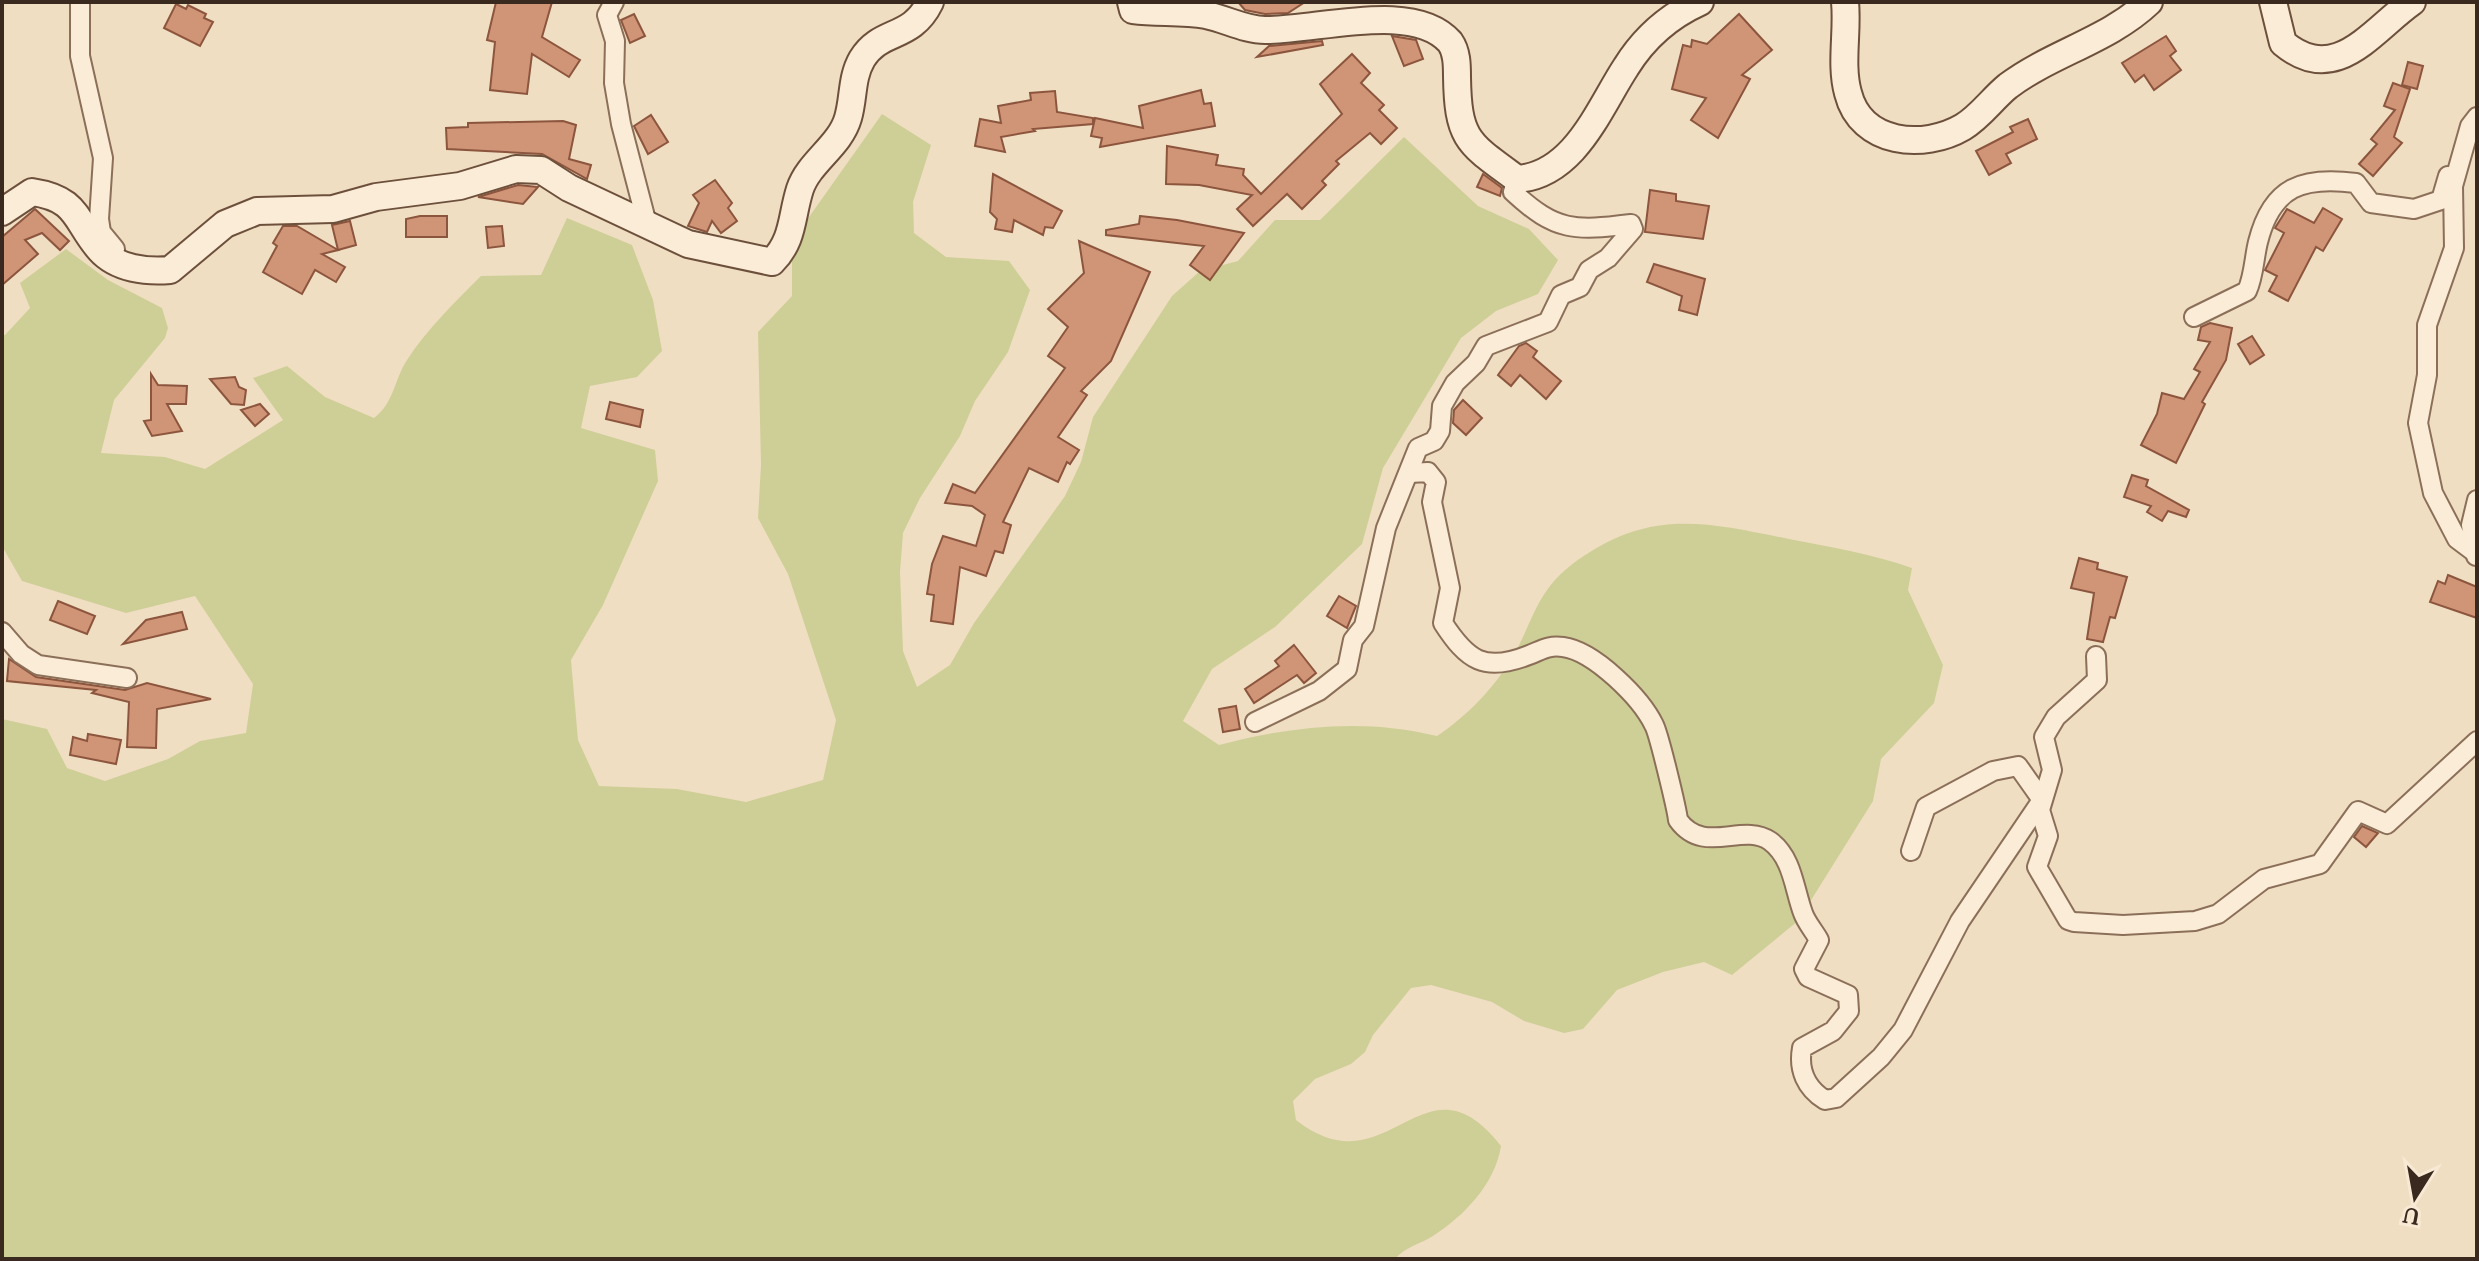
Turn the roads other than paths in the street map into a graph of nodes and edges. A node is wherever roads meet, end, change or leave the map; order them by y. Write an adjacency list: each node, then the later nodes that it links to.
1 (80, 2): 15 (street)
2 (614, 2): 14 (street)
3 (930, 2): 14 (street)
4 (1131, 2): 12 (street)
5 (1700, 2): 12 (street)
6 (1845, 2): 7 (street)
7 (2149, 2)
8 (2273, 2): 9 (street)
9 (2412, 2)
10 (2477, 117): 11 (street)
11 (2461, 153): 16 (street); 19 (street)
12 (1517, 179): 17 (street)
13 (2, 212): 15 (street)
14 (647, 224): 15 (street)
15 (125, 265)
16 (2194, 317)
17 (1410, 473): 23 (street); 25 (street)
18 (2477, 500): 19 (street)
19 (2476, 555)
20 (2, 632): 22 (street)
21 (2096, 656): 25 (street)
22 (127, 678)
23 (1255, 722)
24 (2477, 741): 25 (street)
25 (2042, 800): 26 (street)
26 (1911, 851)

